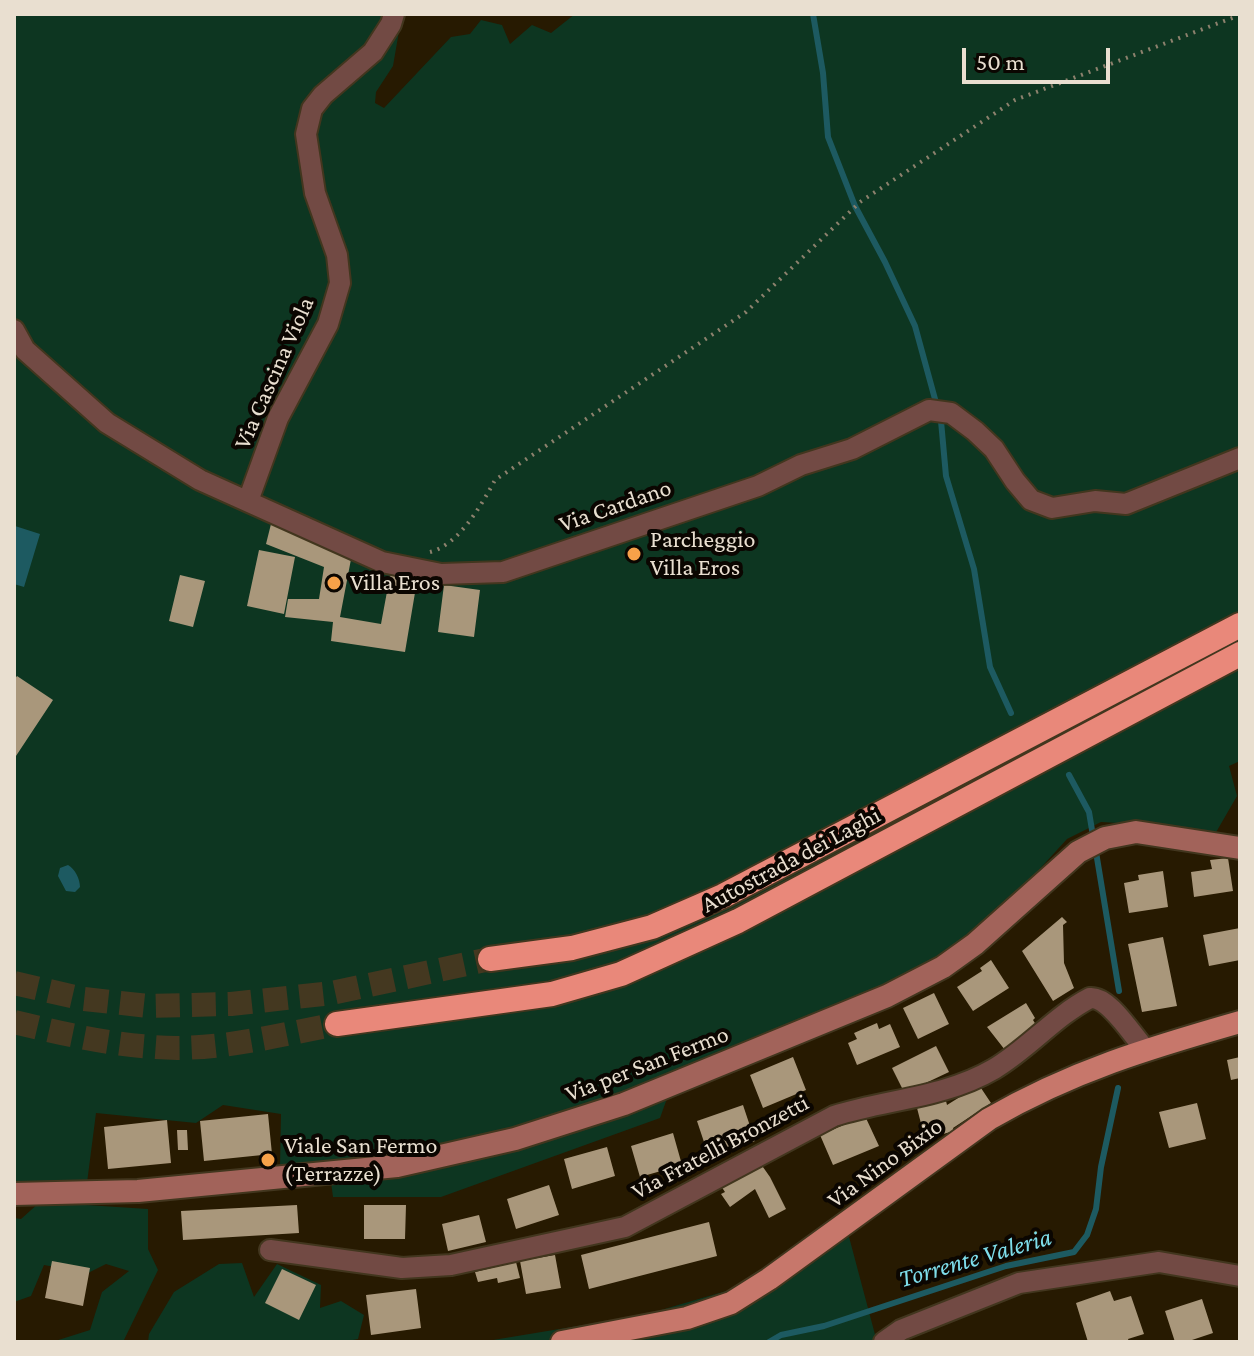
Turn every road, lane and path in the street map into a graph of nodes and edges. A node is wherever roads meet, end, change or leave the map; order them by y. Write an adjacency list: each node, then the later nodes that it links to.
1 (394, 14): 5 (street, Via Cascina Viola)
2 (1240, 15): 6 (path)
3 (14, 330): 5 (street, Via Cardano)
4 (1240, 458): 5 (street, Via Cardano)
5 (248, 501)
6 (424, 553)
7 (1240, 625): 10 (highway, Autostrada dei Laghi)
8 (1240, 654): 12 (highway, Autostrada dei Laghi)
9 (1240, 848): 14 (main road, Via per San Fermo)
10 (490, 959)
11 (1240, 1022): 13 (main road, Via Nino Bixio)
12 (337, 1024)
13 (1145, 1049): 15 (street, Via Fratelli Bronzetti); 17 (main road, Via Nino Bixio)
14 (14, 1194)
15 (270, 1250)
16 (1240, 1276): 18 (street)
17 (562, 1342)
18 (884, 1342)

